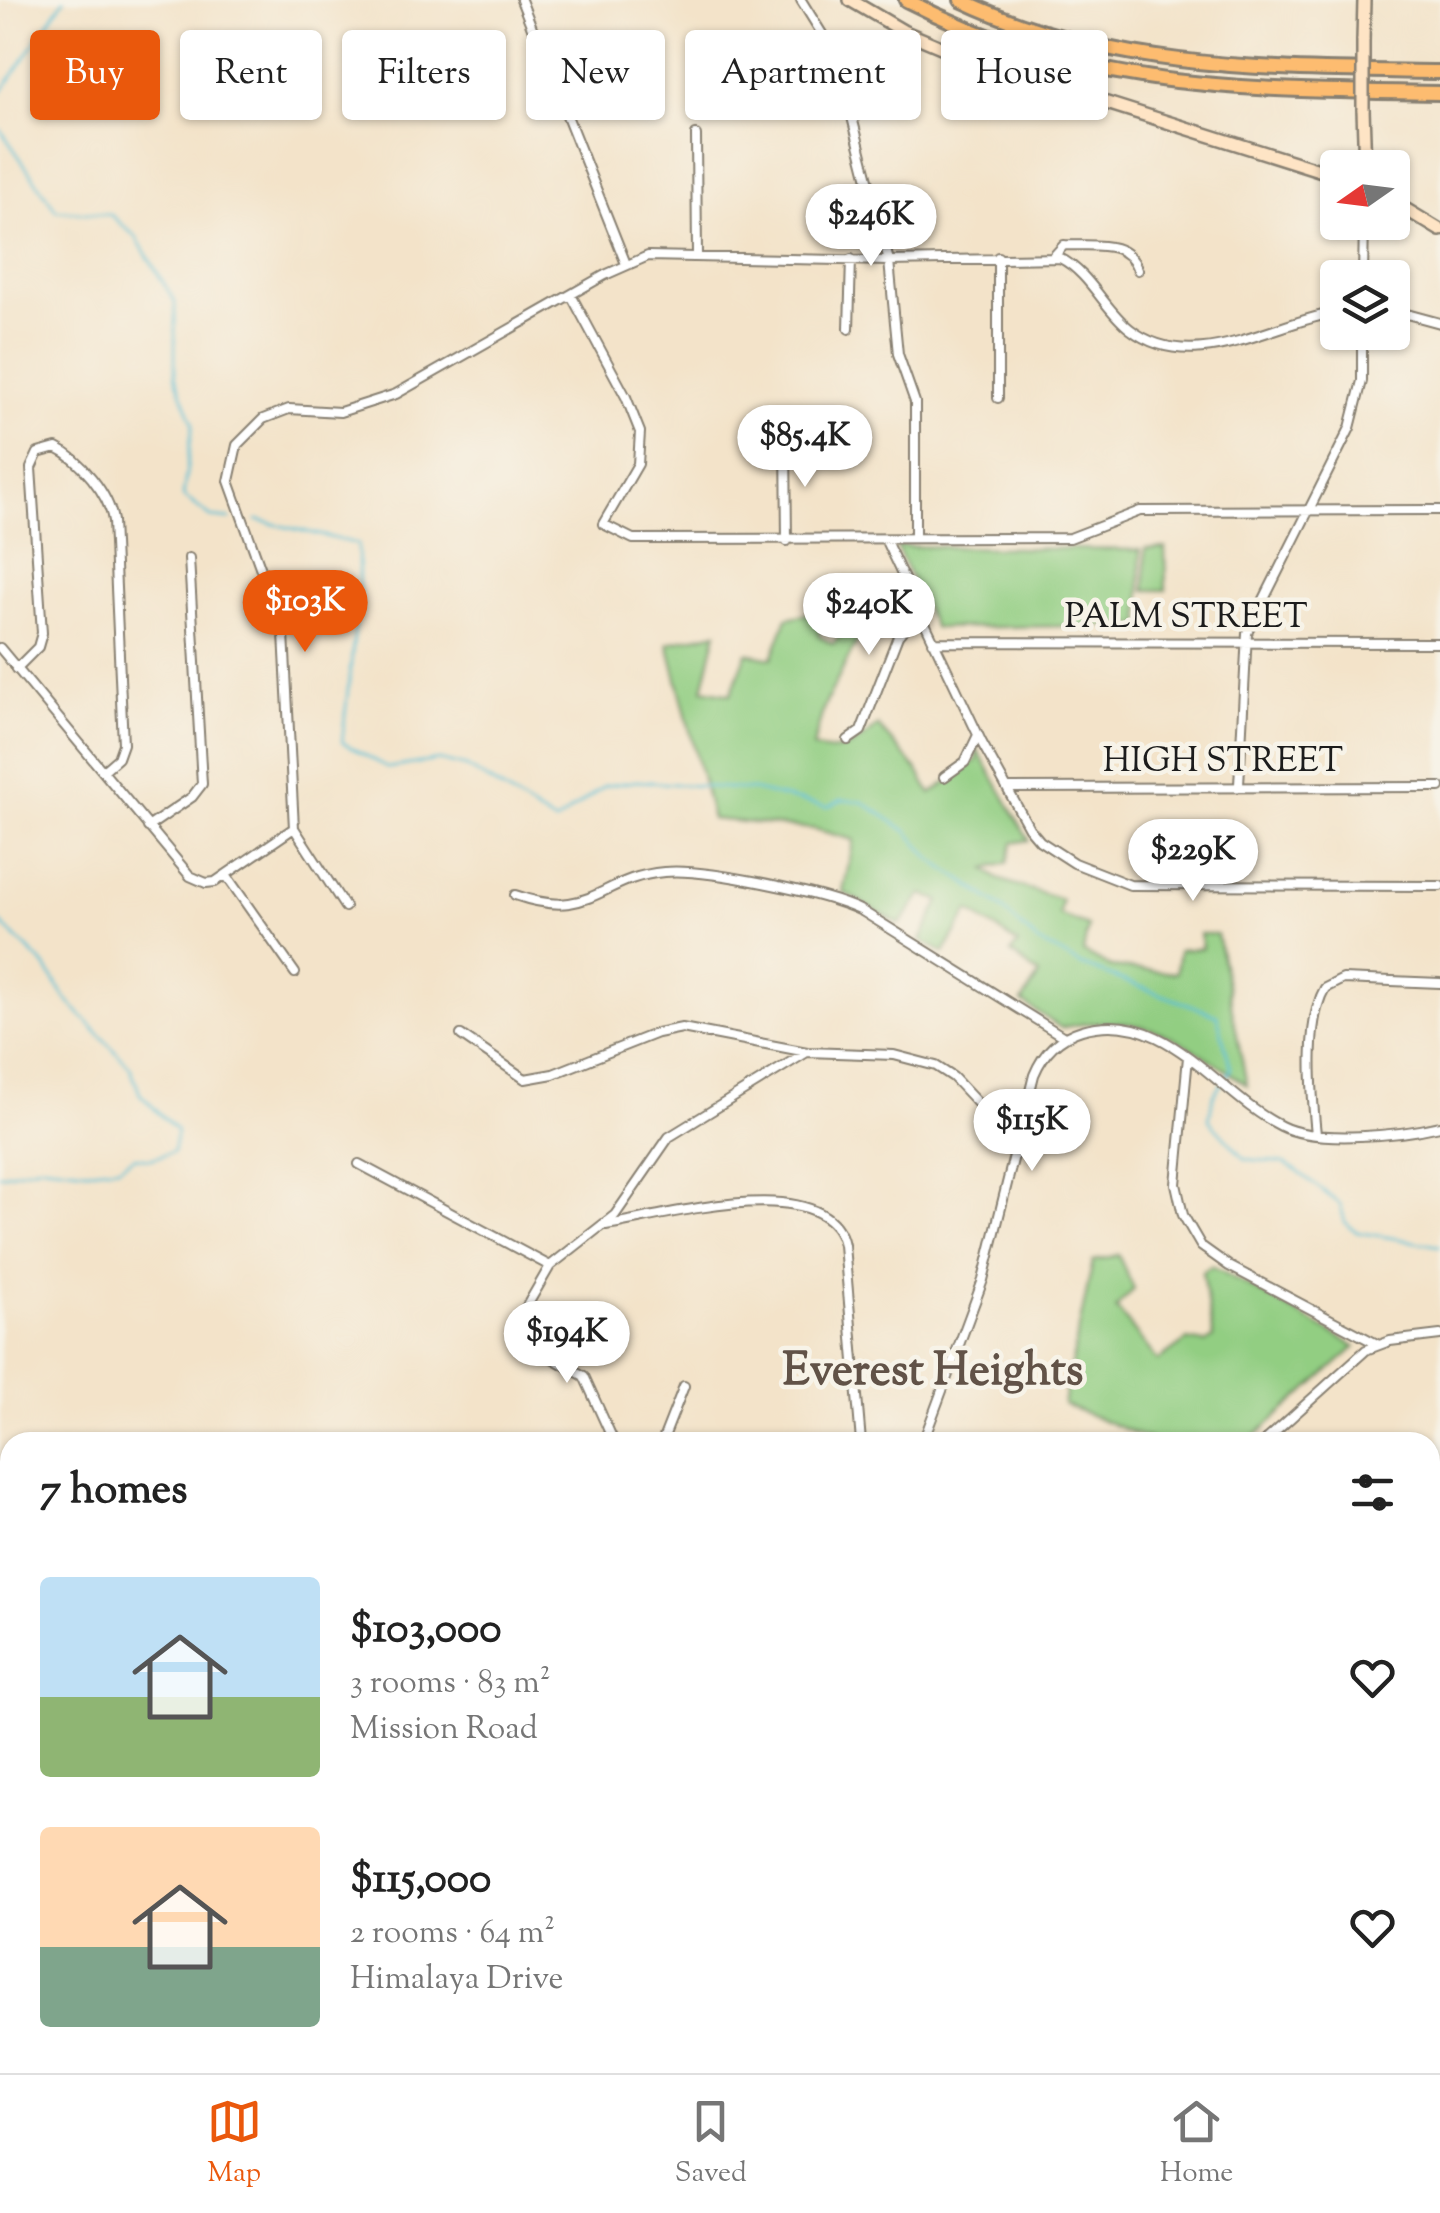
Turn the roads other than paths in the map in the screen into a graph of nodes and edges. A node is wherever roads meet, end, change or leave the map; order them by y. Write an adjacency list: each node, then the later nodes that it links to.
1 (522, 0): 20 (street)
2 (801, 0): 19 (street)
3 (850, 0): 11 (street)
4 (906, 0): 8 (main road)
5 (961, 0): 7 (main road)
6 (1364, 0): 10 (street, bridge)
7 (1440, 72)
8 (1440, 93)
9 (696, 135): 15 (street)
10 (1364, 150)
11 (1320, 170)
12 (1410, 212): 13 (street)
13 (1440, 230)
14 (1078, 246): 17 (street); 21 (street); 22 (street)
15 (697, 257): 18 (street); 20 (street)
16 (998, 257): 17 (street); 19 (street); 29 (street)
17 (1053, 257): 21 (street)
18 (851, 258): 19 (street); 27 (street)
19 (889, 261): 33 (street)
20 (626, 264): 23 (street)
21 (1074, 266): 25 (street)
22 (1138, 270)
23 (571, 295): 35 (street); 51 (street)
24 (1410, 314): 26 (street)
25 (1320, 318)
26 (1440, 322)
27 (850, 329)
28 (1361, 350): 31 (street)
29 (998, 398)
30 (786, 439): 35 (street)
31 (1311, 510): 32 (street); 33 (street); 39 (street)
32 (1440, 510)
33 (914, 537): 34 (street)
34 (884, 538): 35 (street); 37 (street)
35 (786, 540)
36 (189, 558): 50 (street)
37 (918, 612): 38 (street); 44 (street)
38 (933, 642): 39 (street, PALM STREET); 43 (street)
39 (1246, 642): 40 (street, PALM STREET); 47 (street)
40 (1440, 643)
41 (0, 648): 42 (street)
42 (16, 669): 45 (street); 45 (street)
43 (978, 735): 46 (street); 49 (street)
44 (848, 740)
45 (103, 771): 50 (street)
46 (944, 777)
47 (1239, 785): 48 (street, HIGH STREET); 49 (street, HIGH STREET)
48 (1440, 787)
49 (1007, 788): 53 (street)
50 (148, 827): 52 (street)
51 (294, 828): 52 (street); 55 (street)
52 (226, 875): 56 (street)
53 (1440, 886)
54 (516, 895): 59 (street)
55 (345, 908)
56 (294, 973)
57 (1440, 983): 63 (street)
58 (461, 1035): 60 (street)
59 (1064, 1037): 61 (street); 64 (street)
60 (807, 1052): 64 (street); 66 (street)
61 (1188, 1056): 63 (street); 69 (street)
62 (1440, 1126): 63 (street)
63 (1316, 1134)
64 (1019, 1147): 74 (street)
65 (359, 1164): 67 (street)
66 (605, 1225): 67 (street); 73 (street)
67 (550, 1266): 71 (street)
68 (1440, 1335): 69 (street)
69 (1376, 1344): 75 (street)
70 (684, 1386): 72 (street)
71 (609, 1432)
72 (666, 1432)
73 (860, 1432)
74 (926, 1432)
75 (1275, 1432)

